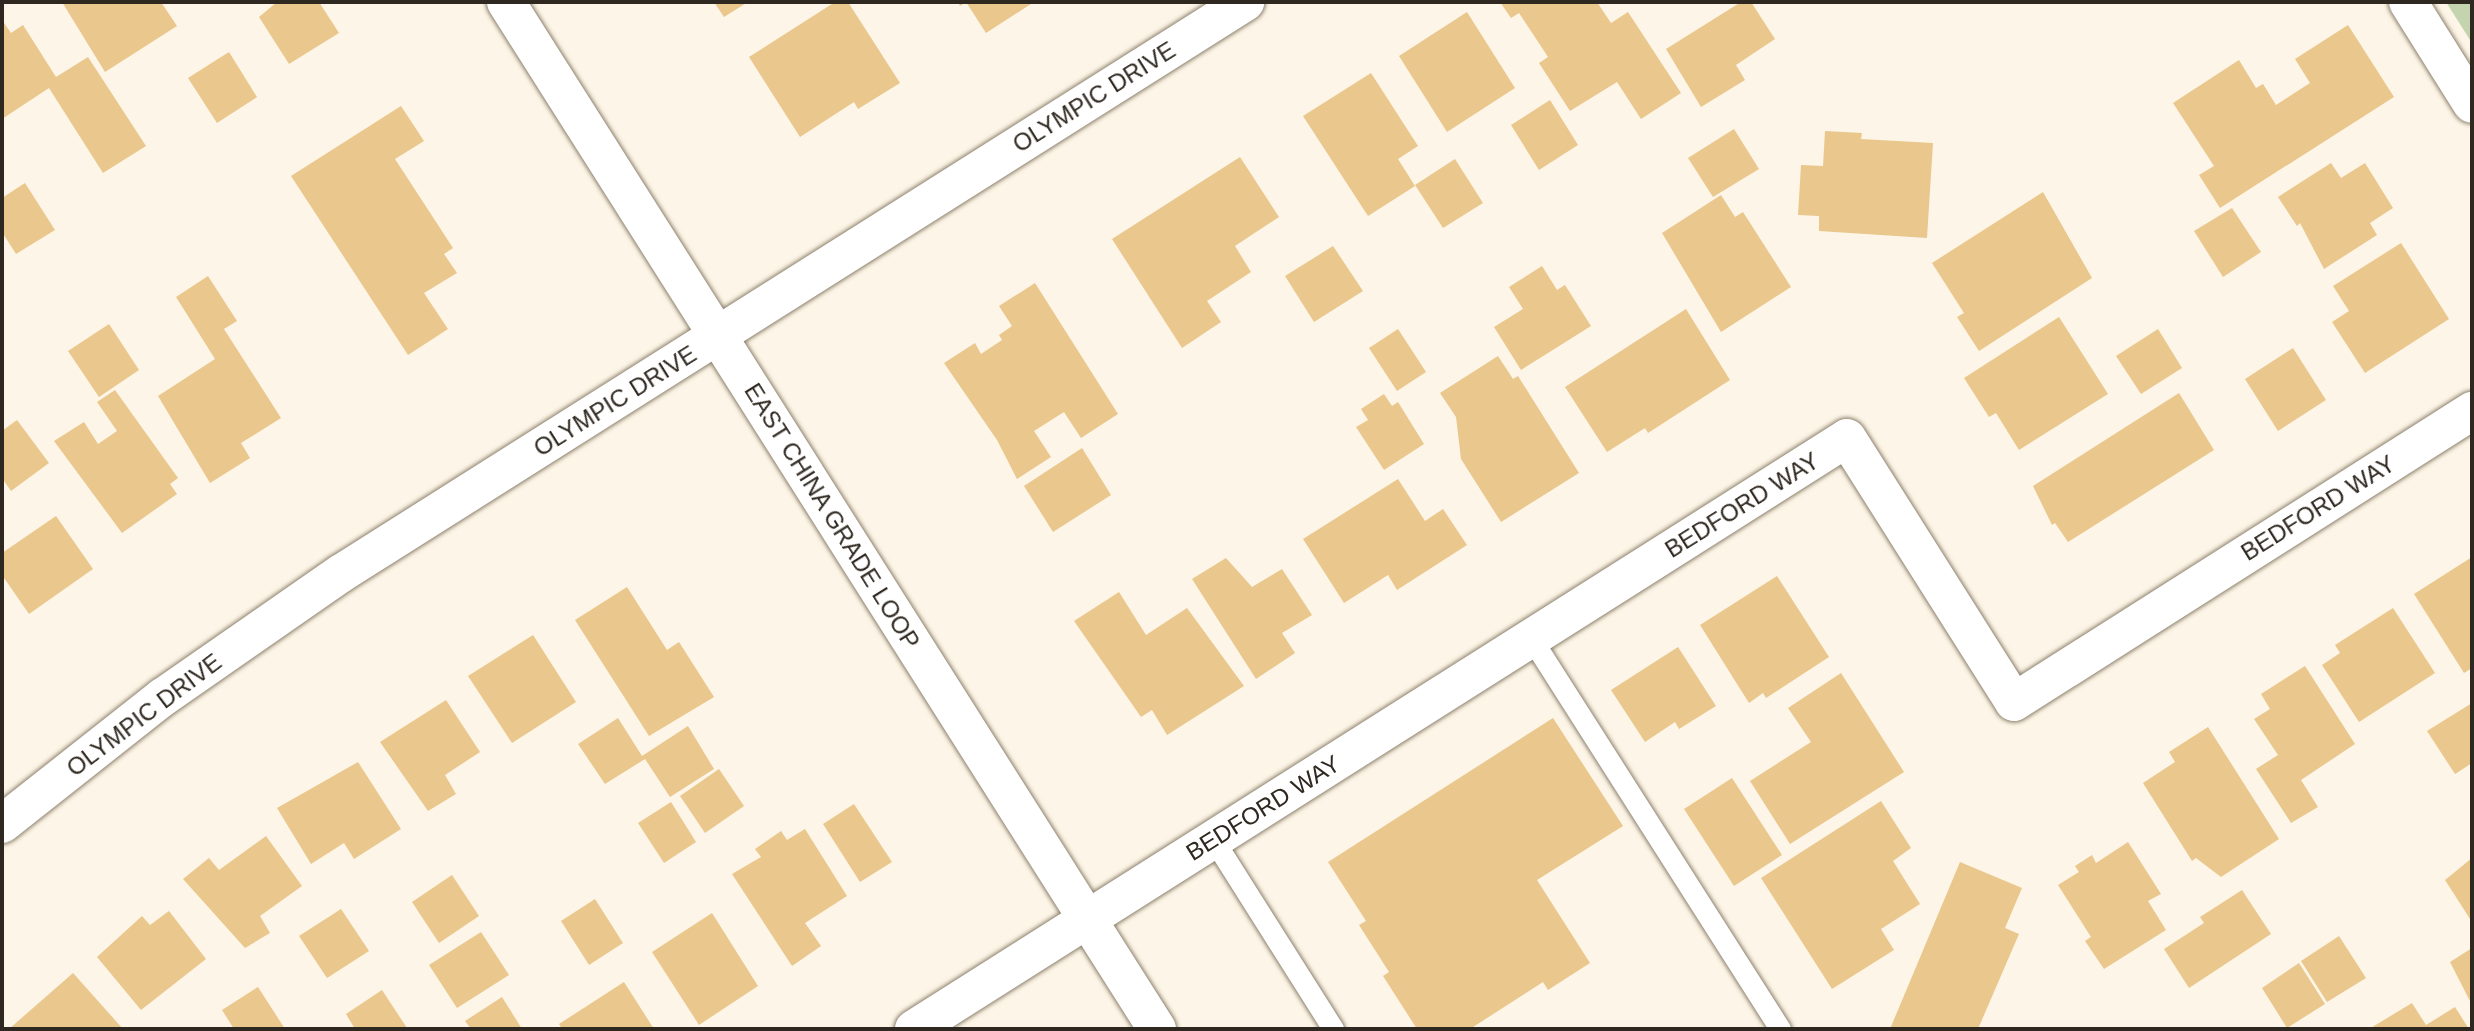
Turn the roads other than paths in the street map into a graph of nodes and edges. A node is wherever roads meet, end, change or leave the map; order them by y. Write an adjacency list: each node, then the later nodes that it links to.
1 (506, 2): 5 (street, EAST CHINA GRADE LOOP)
2 (1245, 2): 5 (street, OLYMPIC DRIVE)
3 (2408, 2): 4 (street)
4 (2472, 104)
5 (718, 336): 8 (street, OLYMPIC DRIVE); 10 (street, EAST CHINA GRADE LOOP)
6 (2472, 411): 7 (street, BEDFORD WAY)
7 (1531, 638): 9 (street, BEDFORD WAY); 14 (lane)
8 (2, 824)
9 (1213, 839): 10 (street, BEDFORD WAY); 13 (lane)
10 (1087, 919): 11 (street, BEDFORD WAY); 12 (street, EAST CHINA GRADE LOOP)
11 (914, 1029)
12 (1157, 1029)
13 (1333, 1029)
14 (1780, 1029)

